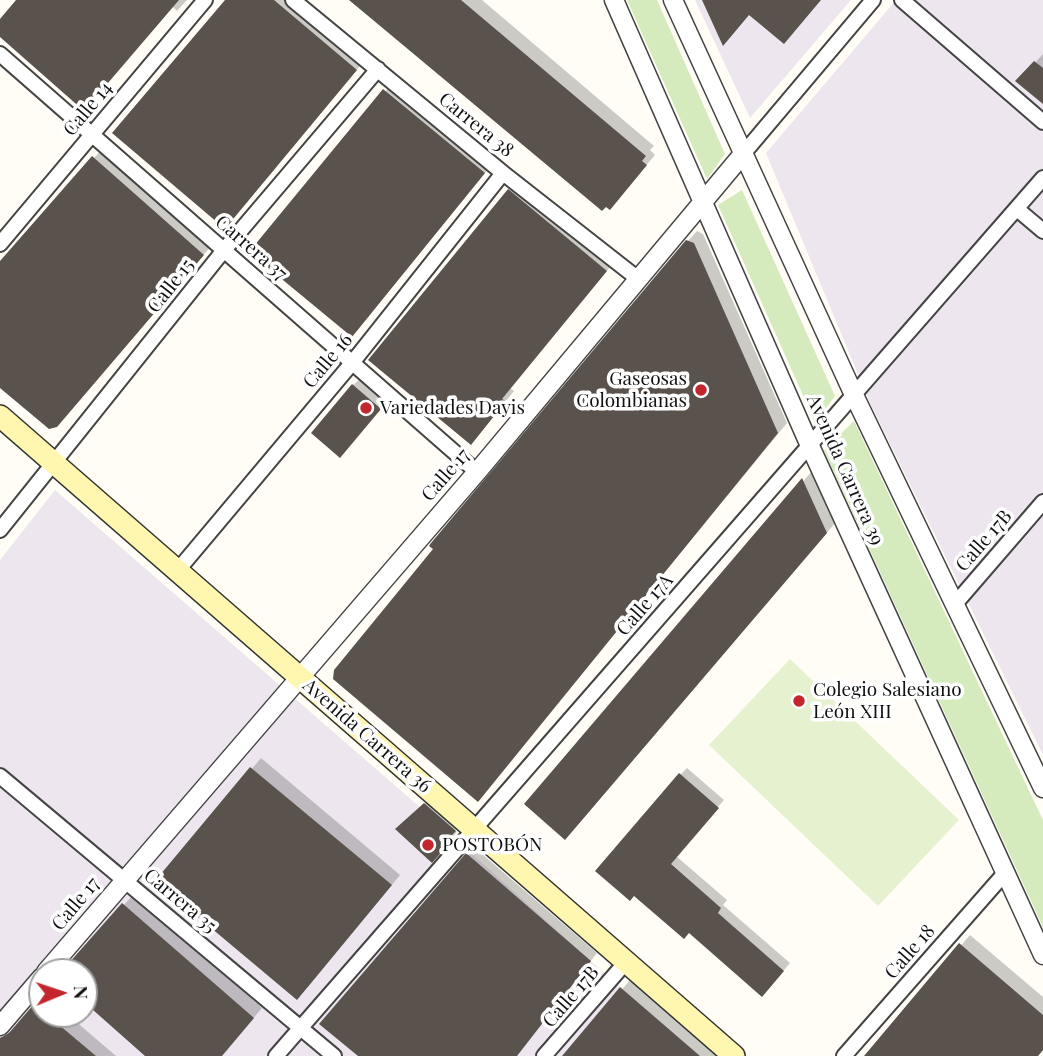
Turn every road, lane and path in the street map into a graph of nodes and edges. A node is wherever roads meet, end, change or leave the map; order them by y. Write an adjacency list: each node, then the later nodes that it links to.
1 (205, 0): 10 (street, Calle 14)
2 (293, 0): 8 (street, Carrera 38)
3 (614, 0): 14 (street, Avenida Carrera 39)
4 (673, 0): 11 (street, Avenida Carrera 39)
5 (873, 0): 11 (street, Calle 17)
6 (902, 0): 9 (street)
7 (0, 54): 10 (street, Carrera 37)
8 (378, 69): 12 (street, Carrera 38); 18 (street, Calle 15)
9 (1043, 122)
10 (92, 134): 17 (street, Calle 14); 18 (street, Carrera 37)
11 (743, 154): 14 (street, Calle 17); 21 (street, Avenida Carrera 39)
12 (503, 173): 19 (street, Carrera 38); 20 (street, Calle 16)
13 (1043, 178): 15 (street, Calle 17A)
14 (702, 202): 19 (street, Calle 17); 23 (street, Avenida Carrera 39)
15 (1017, 209): 16 (street); 21 (street, Calle 17A)
16 (1043, 231)
17 (0, 244)
18 (224, 250): 20 (street, Carrera 37); 24 (street, Calle 15)
19 (637, 278): 25 (street, Calle 17)
20 (352, 362): 25 (street, Carrera 37); 28 (street, Calle 16)
21 (855, 395): 23 (street, Calle 17A); 29 (street, Avenida Carrera 39)
22 (0, 416): 24 (main road, Avenida Carrera 36)
23 (810, 446): 33 (street, Calle 17A); 34 (street, Avenida Carrera 39)
24 (55, 464): 27 (street, Calle 15); 28 (main road, Avenida Carrera 36)
25 (477, 472): 30 (street, Calle 17)
26 (1043, 502): 29 (street, Calle 17B)
27 (0, 530)
28 (178, 570): 30 (main road, Avenida Carrera 36)
29 (955, 604): 32 (street, Avenida Carrera 39)
30 (300, 677): 33 (main road, Avenida Carrera 36); 35 (street, Calle 17)
31 (0, 776): 35 (street, Carrera 35)
32 (1043, 788)
33 (473, 830): 38 (main road, Avenida Carrera 36); 41 (street, Calle 17A)
34 (1005, 873): 36 (street, Avenida Carrera 39); 46 (street, Calle 18)
35 (125, 880): 37 (street, Calle 17); 41 (street, Carrera 35)
36 (1043, 955)
37 (58, 958)
38 (626, 962): 44 (street, Calle 17B); 45 (main road, Avenida Carrera 36)
39 (28, 993): 40 (street)
40 (0, 1026)
41 (301, 1027): 42 (street, Calle 17A); 43 (street, Carrera 35)
42 (276, 1056)
43 (334, 1056)
44 (544, 1056)
45 (734, 1056)
46 (844, 1056)

